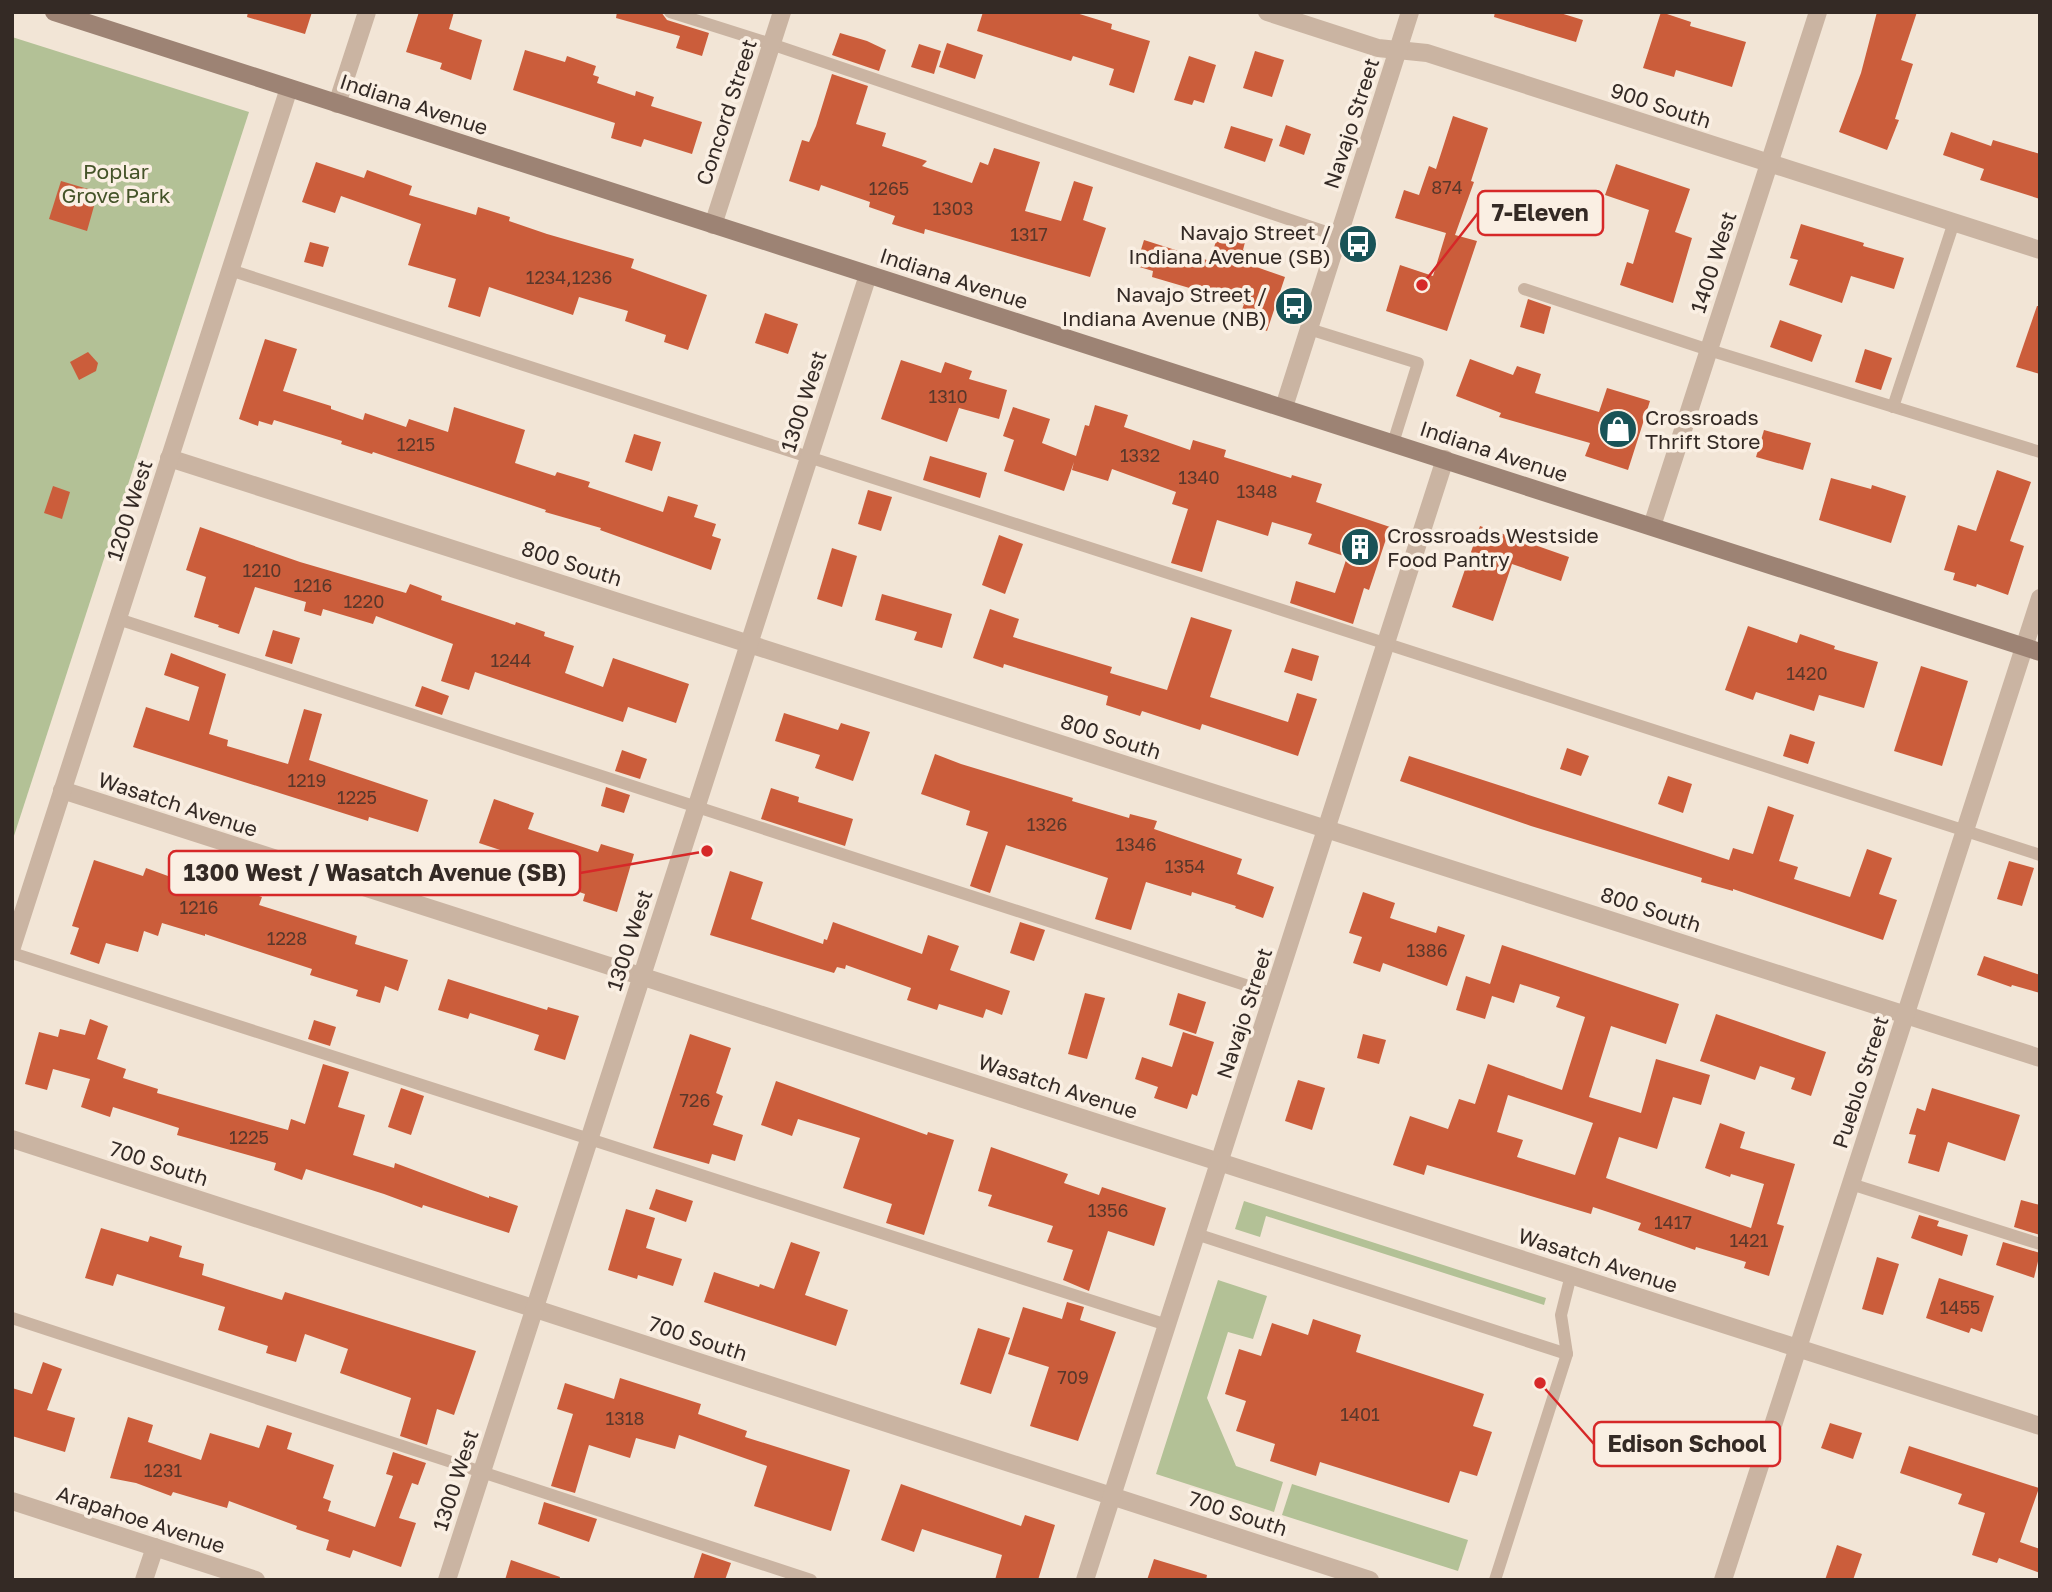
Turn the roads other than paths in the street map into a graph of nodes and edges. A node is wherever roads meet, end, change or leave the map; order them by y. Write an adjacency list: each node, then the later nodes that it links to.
1 (54, 12): 10 (street, Indiana Avenue)
2 (367, 12): 11 (street)
3 (670, 12): 8 (lane)
4 (782, 12): 8 (street, Concord Street)
5 (1267, 12): 9 (street, 900 South)
6 (1410, 12): 9 (street, Navajo Street)
7 (1818, 12): 12 (street, 1400 West)
8 (771, 44): 14 (street, Concord Street); 15 (lane)
9 (1398, 49): 12 (street, 900 South); 15 (street, Navajo Street)
10 (289, 88): 11 (street, Indiana Avenue); 17 (street, 1200 West)
11 (337, 104): 14 (street, Indiana Avenue)
12 (1769, 163): 13 (street, 900 South); 21 (street, 1400 West)
13 (1954, 222): 16 (street, 900 South); 22 (lane)
14 (713, 225): 18 (street, Indiana Avenue)
15 (1338, 236): 20 (street, Navajo Street)
16 (2040, 250)
17 (229, 271): 26 (street, 1200 West); 27 (lane)
18 (868, 275): 23 (street, Indiana Avenue); 27 (street, 1300 West)
19 (1524, 289): 21 (lane)
20 (1309, 329): 23 (street, Navajo Street); 24 (lane)
21 (1709, 350): 22 (lane); 29 (street, 1400 West)
22 (1893, 407): 25 (lane)
23 (1283, 408): 24 (street, Indiana Avenue)
24 (1392, 443): 28 (street, Indiana Avenue)
25 (2040, 452)
26 (169, 458): 31 (street, 1200 West); 32 (street, 800 South)
27 (809, 459): 32 (street, 1300 West); 33 (lane)
28 (1445, 459): 29 (street, Indiana Avenue); 33 (street, Navajo Street)
29 (1652, 526): 34 (street, Indiana Avenue)
30 (2040, 598): 34 (street, Pueblo Street)
31 (118, 619): 35 (street, 1200 West); 36 (lane)
32 (749, 643): 36 (street, 1300 West); 37 (street, 800 South)
33 (1385, 645): 37 (street, Navajo Street); 38 (lane)
34 (2032, 649): 38 (street, Pueblo Street)
35 (62, 790): 40 (street, 1200 West); 42 (street, Wasatch Avenue)
36 (696, 808): 42 (street, 1300 West); 43 (lane)
37 (1326, 829): 43 (street, Navajo Street); 44 (street, 800 South)
38 (1965, 830): 39 (lane); 44 (street, Pueblo Street)
39 (2040, 855)
40 (12, 947)
41 (12, 953): 47 (lane)
42 (641, 976): 47 (street, 1300 West); 48 (street, Wasatch Avenue)
43 (1273, 994): 48 (street, Navajo Street)
44 (1905, 1015): 45 (street, 800 South); 49 (street, Pueblo Street)
45 (2040, 1058)
46 (12, 1139): 53 (street, 700 South)
47 (589, 1140): 53 (street, 1300 West); 55 (lane)
48 (1219, 1162): 50 (street, Navajo Street); 52 (street, Wasatch Avenue)
49 (1851, 1184): 51 (lane); 56 (street, Pueblo Street)
50 (1196, 1234): 55 (street, Navajo Street); 57 (lane)
51 (2040, 1244)
52 (1571, 1275): 56 (street, Wasatch Avenue); 57 (lane)
53 (534, 1308): 59 (street, 1300 West); 60 (street, 700 South)
54 (12, 1318): 59 (lane)
55 (1167, 1325): 60 (street, Navajo Street)
56 (1798, 1348): 58 (street, Wasatch Avenue); 70 (street, Pueblo Street)
57 (1567, 1354): 69 (lane)
58 (2040, 1426)
59 (481, 1472): 65 (street, 1300 West); 66 (lane)
60 (1112, 1496): 67 (street, Navajo Street); 68 (street, 700 South)
61 (12, 1501): 62 (street, Arapahoe Avenue)
62 (155, 1547): 63 (street); 64 (street, Arapahoe Avenue)
63 (144, 1580)
64 (256, 1580)
65 (447, 1580)
66 (811, 1580)
67 (1086, 1580)
68 (1370, 1580)
69 (1494, 1580)
70 (1723, 1580)

